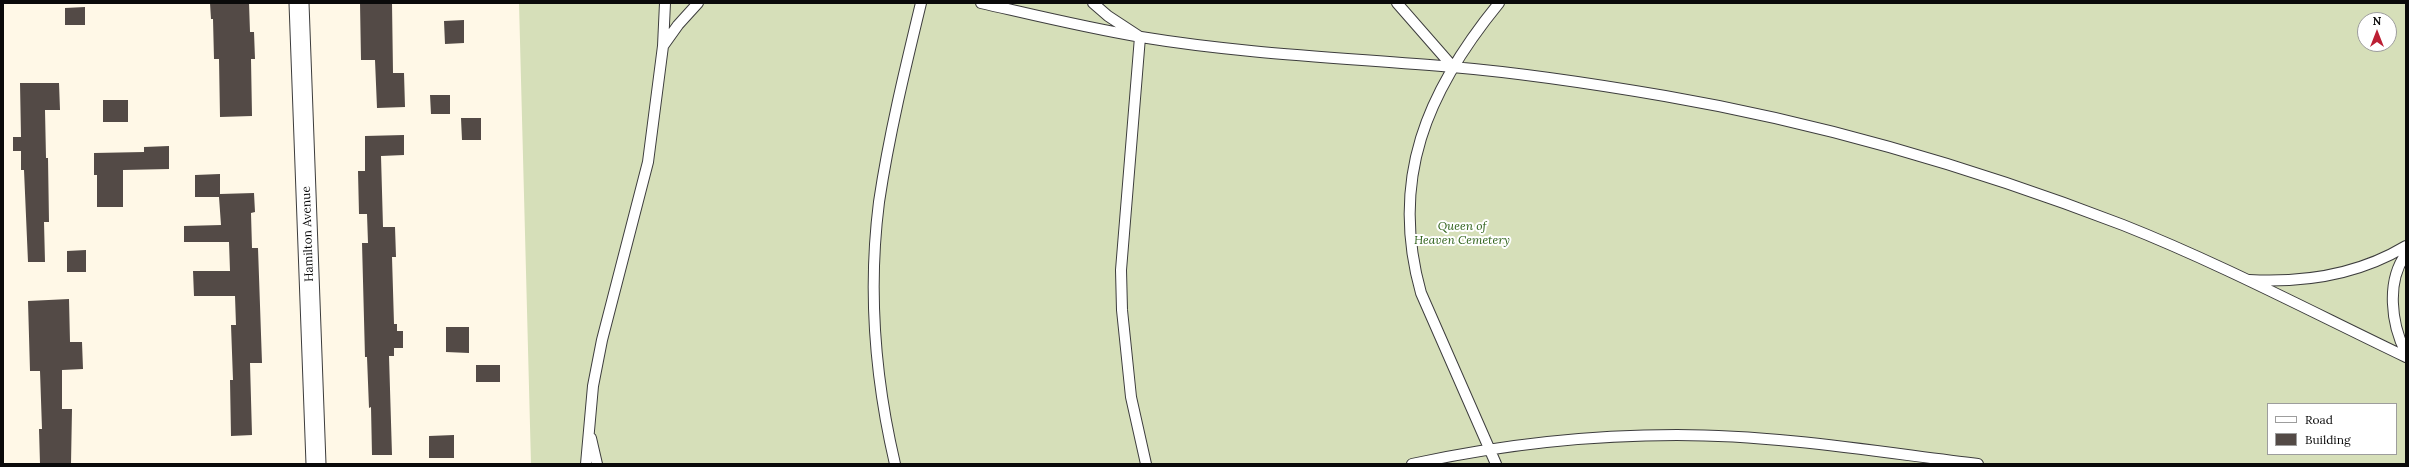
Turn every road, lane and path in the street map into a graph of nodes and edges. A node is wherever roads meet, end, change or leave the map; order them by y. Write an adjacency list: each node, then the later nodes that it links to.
1 (299, 3): 19 (street, Hamilton Avenue)
2 (665, 3): 10 (lane)
3 (698, 3): 10 (lane)
4 (921, 3): 22 (lane)
5 (981, 3): 9 (lane)
6 (1093, 3): 9 (lane)
7 (1397, 3): 11 (lane)
8 (1499, 3): 11 (lane)
9 (1140, 37): 11 (lane); 23 (lane)
10 (663, 46): 17 (lane)
11 (1453, 67): 14 (lane); 18 (lane)
12 (2406, 246): 14 (lane)
13 (2406, 254): 15 (lane)
14 (2243, 279): 16 (lane)
15 (2406, 353)
16 (2406, 357)
17 (588, 428): 20 (lane); 21 (lane)
18 (1489, 448): 24 (lane); 25 (lane); 26 (lane)
19 (316, 464)
20 (586, 464)
21 (597, 464)
22 (895, 464)
23 (1146, 464)
24 (1412, 464)
25 (1496, 464)
26 (1978, 464)

